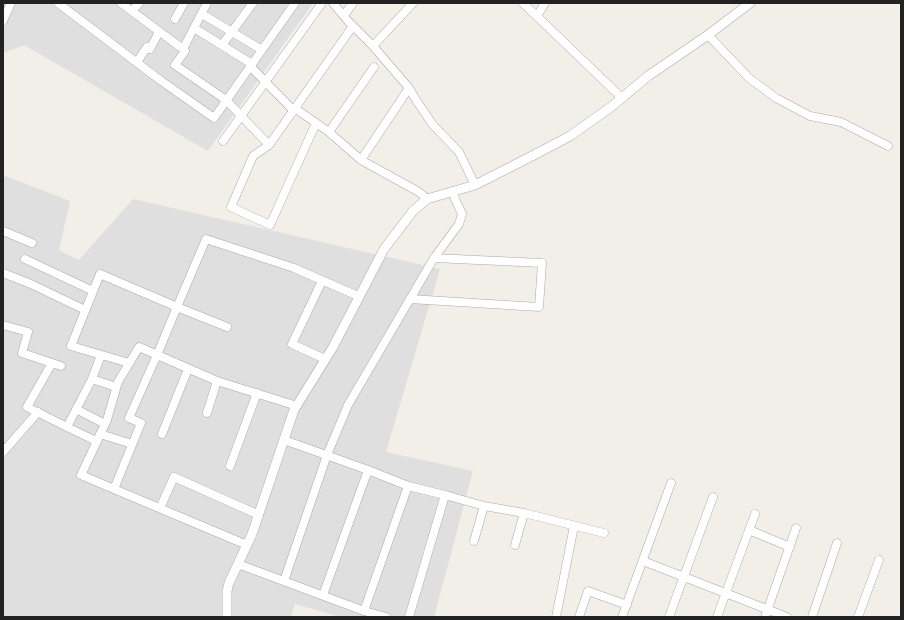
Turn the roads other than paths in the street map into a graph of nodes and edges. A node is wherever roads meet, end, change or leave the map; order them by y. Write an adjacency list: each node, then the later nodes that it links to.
1 (11, 3): 21 (street)
2 (121, 3): 16 (street)
3 (139, 3): 16 (street)
4 (184, 3): 20 (street)
5 (207, 3): 17 (street)
6 (253, 3): 25 (street)
7 (295, 3): 30 (street)
8 (322, 3): 34 (street)
9 (333, 3): 18 (street)
10 (353, 3): 18 (street)
11 (413, 3): 28 (street)
12 (523, 3): 19 (street)
13 (545, 3): 19 (street)
14 (750, 3): 26 (street)
15 (56, 4): 31 (street)
16 (132, 11): 24 (street)
17 (202, 14): 23 (street); 25 (street)
18 (344, 15): 22 (street)
19 (537, 16): 36 (street)
20 (175, 19)
21 (3, 22)
22 (353, 26): 28 (street); 38 (street)
23 (194, 28): 27 (street); 29 (street)
24 (159, 32): 29 (street); 31 (street)
25 (232, 32): 27 (street); 30 (street)
26 (708, 35): 36 (street); 44 (street)
27 (222, 45): 32 (street)
28 (372, 46): 35 (street)
29 (183, 49): 37 (street)
30 (262, 50): 32 (street)
31 (137, 62): 37 (street)
32 (251, 65): 34 (street); 37 (street)
33 (374, 67): 41 (street)
34 (265, 82): 38 (street); 39 (street)
35 (409, 88): 45 (street); 46 (street)
36 (622, 98): 46 (street)
37 (226, 100): 39 (street)
38 (295, 110): 40 (street); 43 (street)
39 (242, 115): 42 (street); 43 (street)
40 (316, 123): 41 (street); 43 (street)
41 (329, 132): 45 (street)
42 (223, 141)
43 (269, 145)
44 (888, 146)
45 (361, 160): 48 (street)
46 (474, 184): 47 (street)
47 (453, 191): 48 (street); 51 (street)
48 (427, 199): 56 (street)
49 (3, 231): 50 (street)
50 (32, 243)
51 (434, 258): 57 (street); 57 (street)
52 (25, 259): 55 (street)
53 (3, 273): 59 (street)
54 (322, 281): 56 (street); 58 (street); 64 (street)
55 (93, 291): 58 (street); 59 (street)
56 (358, 296): 64 (street)
57 (410, 299): 85 (street)
58 (177, 307): 61 (street); 63 (street)
59 (85, 310): 62 (street)
60 (3, 325): 65 (street)
61 (227, 327)
62 (101, 355): 66 (street); 69 (street)
63 (157, 355): 66 (street); 68 (street); 83 (street)
64 (325, 359): 73 (street)
65 (52, 363): 67 (street); 75 (street)
66 (129, 363): 71 (street)
67 (61, 366)
68 (188, 368): 70 (street); 80 (street)
69 (92, 379): 71 (street); 74 (street)
70 (217, 381): 72 (street); 76 (street)
71 (116, 387): 77 (street)
72 (257, 393): 73 (street); 86 (street)
73 (297, 406): 81 (street)
74 (76, 409): 77 (street); 78 (street)
75 (38, 412): 78 (street); 84 (street)
76 (207, 412)
77 (105, 424): 79 (street)
78 (68, 427): 82 (street)
79 (100, 434): 82 (street); 83 (street)
80 (162, 434)
81 (284, 440): 85 (street); 97 (street)
82 (96, 441): 90 (street)
83 (132, 444): 90 (street)
84 (3, 452)
85 (327, 455): 87 (street); 111 (street)
86 (230, 466)
87 (368, 470): 89 (street); 113 (street)
88 (671, 483): 108 (street)
89 (408, 486): 91 (street); 115 (street)
90 (114, 489): 94 (street)
91 (445, 495): 93 (street); 119 (street)
92 (712, 497): 110 (street)
93 (484, 506): 95 (street); 102 (street)
94 (160, 508): 97 (street); 104 (street)
95 (524, 513): 98 (street); 105 (street)
96 (755, 514): 100 (street)
97 (259, 515): 104 (street)
98 (574, 526): 101 (street); 120 (street)
99 (796, 528): 106 (street)
100 (748, 530): 106 (street); 112 (street)
101 (604, 533)
102 (474, 541)
103 (837, 543): 126 (street)
104 (247, 545): 109 (street)
105 (515, 545)
106 (790, 547): 116 (street)
107 (879, 560): 127 (street)
108 (643, 561): 110 (street); 114 (street)
109 (238, 564): 111 (street); 117 (street)
110 (683, 577): 112 (street); 123 (street)
111 (284, 581): 113 (street)
112 (725, 593): 116 (street); 124 (street)
113 (323, 596): 115 (street)
114 (627, 605): 121 (street); 122 (street)
115 (364, 611): 118 (street)
116 (767, 613): 125 (street)
117 (227, 617)
118 (386, 617)
119 (409, 617)
120 (556, 617)
121 (579, 617)
122 (622, 617)
123 (669, 617)
124 (717, 617)
125 (787, 617)
126 (812, 617)
127 (858, 617)

